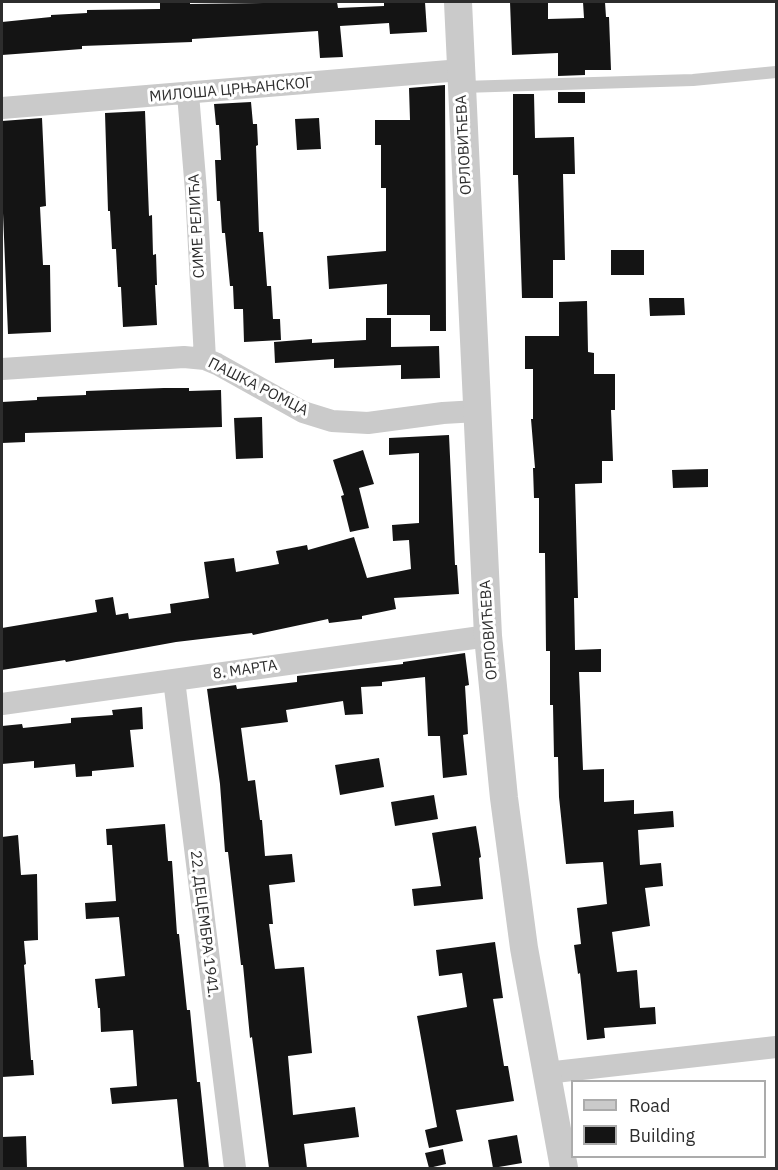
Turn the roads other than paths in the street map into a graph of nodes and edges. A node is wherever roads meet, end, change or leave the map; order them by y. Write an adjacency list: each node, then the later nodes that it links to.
1 (458, 2): 3 (street, ОРЛОВИЋЕВА)
2 (777, 72): 3 (lane, ОРЛОВИЋЕВА)
3 (461, 79): 4 (street, МИЛОША ЦРЊАНСКОГ); 8 (street, ОРЛОВИЋЕВА)
4 (188, 94): 5 (street, МИЛОША ЦРЊАНСКОГ); 6 (street, СИМЕ РЕЛИЋА)
5 (2, 108)
6 (204, 359): 7 (street, ПАШКА РОМЦА); 8 (street, ПАШКА РОМЦА)
7 (2, 369)
8 (477, 411): 9 (street, ОРЛОВИЋЕВА)
9 (488, 636): 10 (street, 8. МАРТА); 13 (street, ОРЛОВИЋЕВА)
10 (174, 680): 11 (street, 8. МАРТА); 14 (street, 22. ДЕЦЕМБРА 1941.)
11 (2, 704)
12 (777, 1047): 13 (street)
13 (546, 1073): 15 (street, ОРЛОВИЋЕВА)
14 (235, 1168)
15 (564, 1168)

